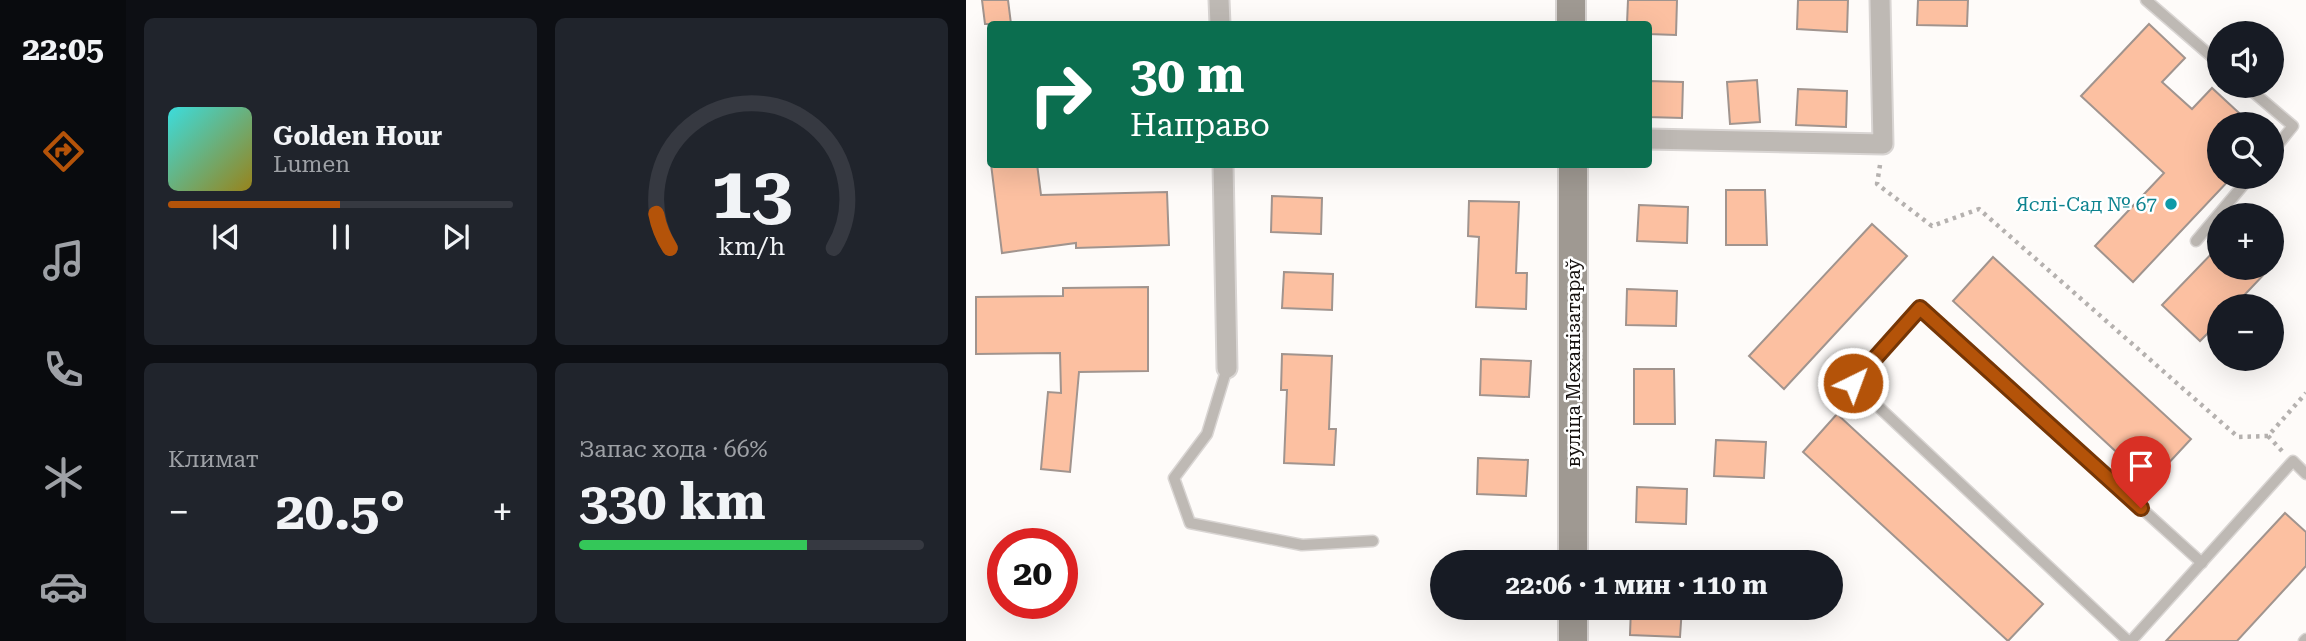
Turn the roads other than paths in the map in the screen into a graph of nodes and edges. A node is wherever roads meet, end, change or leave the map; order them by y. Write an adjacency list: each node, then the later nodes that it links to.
1 (1219, 0): 5 (street)
2 (1571, 0): 6 (main road)
3 (1880, 0): 12 (street)
4 (2146, 0): 7 (lane)
5 (1220, 21)
6 (1571, 21)
7 (2207, 52)
8 (2260, 98): 9 (lane)
9 (2277, 112)
10 (2284, 118): 11 (lane)
11 (2284, 137)
12 (1652, 139)
13 (1223, 168): 17 (street)
14 (1573, 168): 20 (main road, вуліца Механізатараў)
15 (2240, 189): 16 (lane)
16 (2196, 242)
17 (1227, 368): 19 (lane)
18 (2306, 474): 21 (lane)
19 (1374, 541)
20 (1573, 550)
21 (2202, 563): 24 (lane); 24 (lane)
22 (1573, 620): 23 (main road)
23 (1573, 641)
24 (2130, 641)

